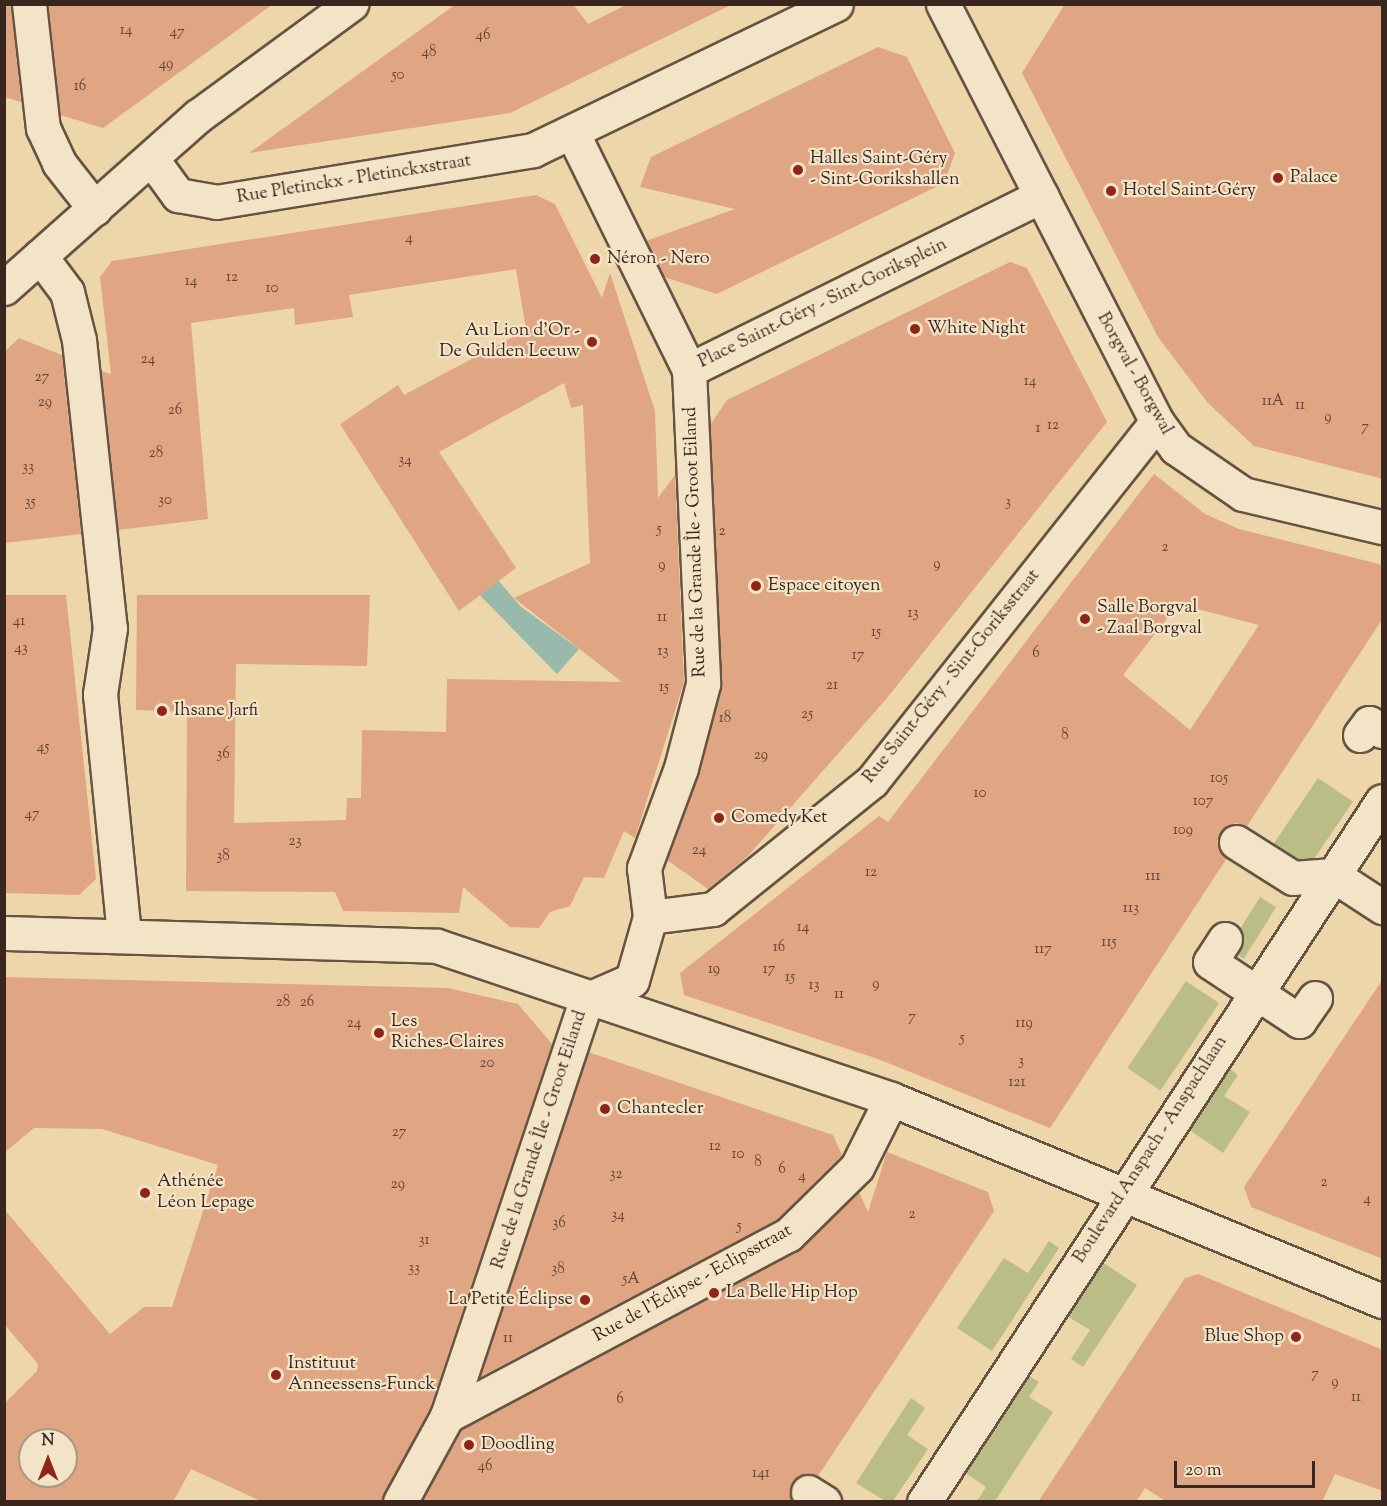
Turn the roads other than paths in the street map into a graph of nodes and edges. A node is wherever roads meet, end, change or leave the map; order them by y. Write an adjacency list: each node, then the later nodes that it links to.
1 (29, 4): 8 (street)
2 (351, 4): 6 (street)
3 (836, 4): 5 (street)
4 (942, 4): 7 (street)
5 (572, 132): 6 (street, Rue Pletinckx - Pletinckxstraat); 10 (street, Place Saint-Géry - Sint-Goriksplein)
6 (151, 158): 8 (street)
7 (1041, 196): 10 (street, Place Saint-Géry - Sint-Goriksplein); 11 (street, Borgval - Borgwal)
8 (95, 209): 9 (street)
9 (17, 270): 19 (street)
10 (688, 370): 17 (street, Rue de la Grande Île - Groot Eiland)
11 (1157, 422): 12 (street, Borgval - Borgwal); 17 (street, Rue Saint-Géry - Sint-Goriksstraat)
12 (1383, 527)
13 (1383, 801): 15 (street, Boulevard Anspach - Anspachlaan)
14 (1236, 843): 15 (street)
15 (1333, 875): 16 (street); 21 (street, Boulevard Anspach - Anspachlaan)
16 (1383, 907)
17 (650, 917): 23 (street, Rue de la Grande Île - Groot Eiland)
18 (4, 933): 19 (street)
19 (124, 936): 23 (street)
20 (1226, 939): 21 (street)
21 (1256, 992): 22 (street); 25 (street, Boulevard Anspach - Anspachlaan)
22 (1315, 998)
23 (586, 1000): 24 (street); 27 (street, Rue de la Grande Île - Groot Eiland)
24 (891, 1100): 25 (street); 27 (street, Rue de l'Éclipse - Eclipsstraat)
25 (1120, 1197): 26 (street); 29 (street, Boulevard Anspach - Anspachlaan)
26 (1383, 1301)
27 (447, 1416): 28 (street, Rue de la Grande Île - Groot Eiland)
28 (400, 1502)
29 (924, 1502)

